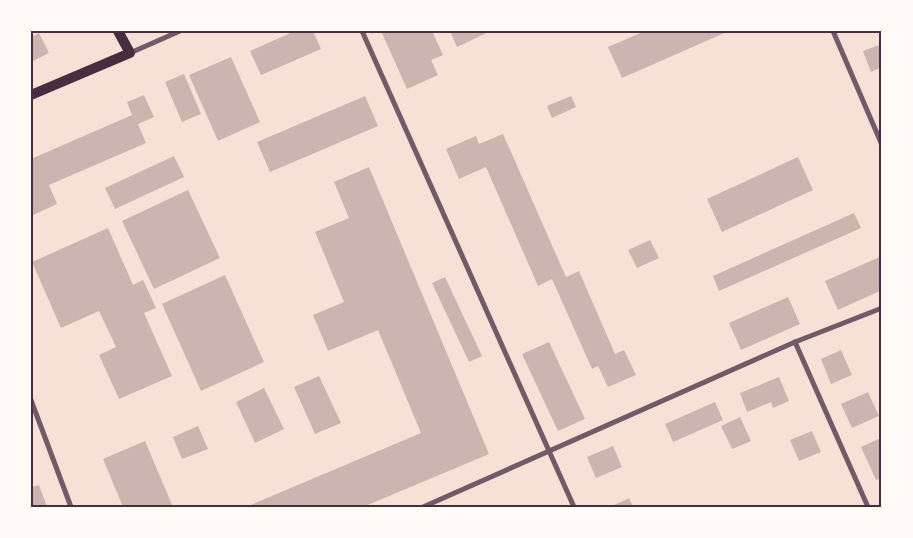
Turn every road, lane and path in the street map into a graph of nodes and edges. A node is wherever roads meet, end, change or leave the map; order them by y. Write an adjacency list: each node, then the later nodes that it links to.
1 (118, 31): 5 (main road)
2 (180, 31): 5 (street)
3 (362, 31): 12 (street)
4 (833, 31): 7 (street)
5 (130, 53): 6 (main road)
6 (31, 95)
7 (882, 145)
8 (882, 308): 9 (street)
9 (795, 342): 12 (street); 16 (street)
10 (31, 400): 11 (street)
11 (33, 412): 13 (street)
12 (548, 450): 14 (street); 15 (street)
13 (71, 507)
14 (423, 507)
15 (574, 507)
16 (868, 507)

